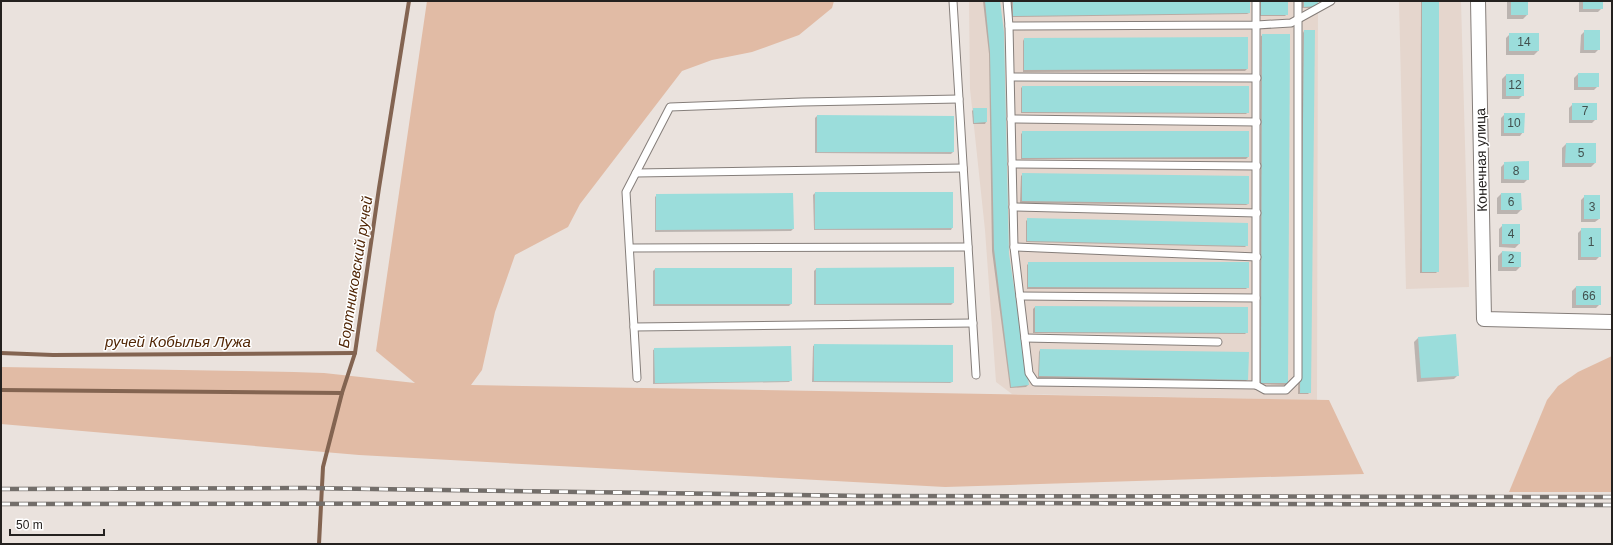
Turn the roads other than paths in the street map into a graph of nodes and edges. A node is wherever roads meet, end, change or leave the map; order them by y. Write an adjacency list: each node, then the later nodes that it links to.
1 (953, 1): 12 (lane)
2 (1007, 1): 9 (lane)
3 (1256, 1): 8 (lane)
4 (1298, 1): 7 (lane)
5 (1331, 1): 7 (lane)
6 (1478, 1): 27 (street, Конечная улица)
7 (1299, 18): 8 (lane); 34 (lane)
8 (1257, 25): 9 (lane); 11 (lane)
9 (1009, 26): 10 (lane)
10 (1010, 76): 11 (lane); 13 (lane)
11 (1257, 78): 14 (lane)
12 (959, 100): 17 (lane); 18 (lane)
13 (1011, 119): 14 (lane); 15 (lane)
14 (1257, 122): 16 (lane)
15 (1012, 164): 16 (lane); 19 (lane)
16 (1257, 166): 20 (lane)
17 (963, 168): 18 (lane); 21 (lane)
18 (636, 173): 23 (lane)
19 (1013, 207): 20 (lane); 22 (lane)
20 (1256, 213): 24 (lane)
21 (968, 247): 23 (lane); 28 (lane)
22 (1014, 247): 24 (lane); 25 (lane)
23 (630, 248): 29 (lane)
24 (1256, 257): 26 (lane)
25 (1020, 296): 26 (lane); 30 (lane)
26 (1256, 298): 34 (lane)
27 (1612, 322)
28 (973, 323): 29 (lane); 32 (lane)
29 (634, 327): 33 (lane)
30 (1025, 338): 31 (lane); 34 (lane)
31 (1218, 342)
32 (976, 375)
33 (637, 378)
34 (1256, 385)

